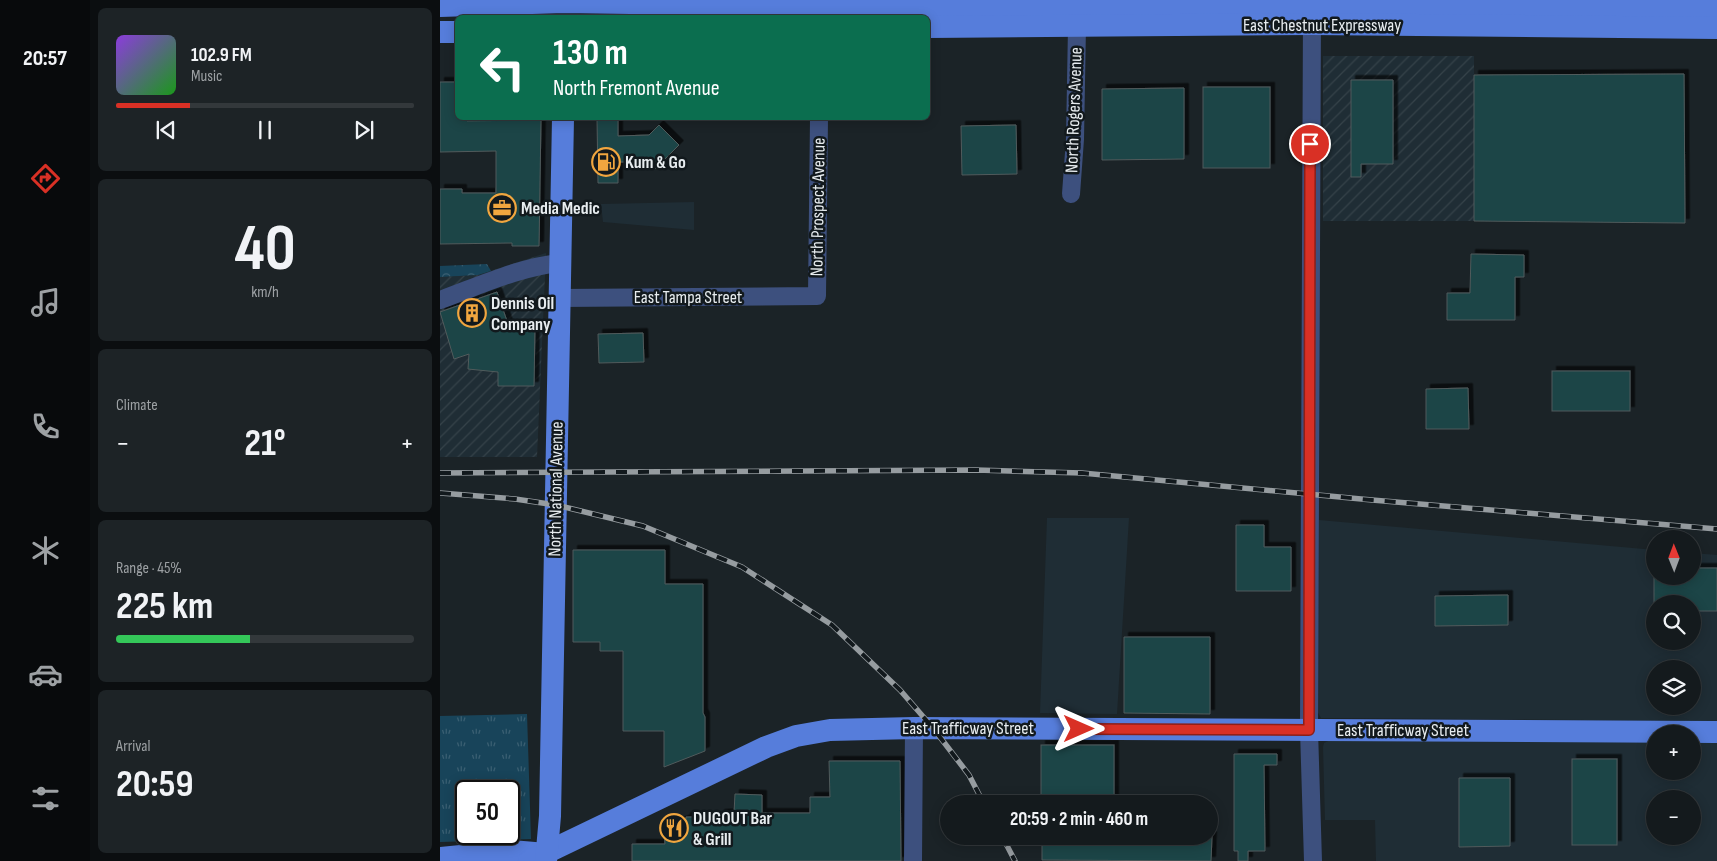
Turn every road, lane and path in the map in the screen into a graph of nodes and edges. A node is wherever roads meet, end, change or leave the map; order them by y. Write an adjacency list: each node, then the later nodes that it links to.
1 (494, 2): 4 (main road, East Chestnut Expressway); 5 (main road, East Chestnut Expressway)
2 (638, 2): 3 (main road, East Chestnut Expressway); 5 (main road, East Chestnut Expressway)
3 (821, 3): 8 (main road, East Chestnut Expressway)
4 (440, 6)
5 (564, 7)
6 (1717, 7): 7 (main road, East Chestnut Expressway)
7 (1312, 9): 8 (main road, East Chestnut Expressway); 10 (main road, East Chestnut Expressway); 21 (street)
8 (1077, 10): 9 (main road, East Chestnut Expressway); 15 (street, North Rogers Avenue)
9 (930, 27)
10 (1717, 28)
11 (440, 32): 12 (main road)
12 (455, 32)
13 (563, 120): 16 (main road, North National Avenue)
14 (819, 120): 17 (street, North Prospect Avenue)
15 (1071, 194)
16 (560, 263): 18 (main road, North National Avenue); 19 (street)
17 (817, 296): 18 (street, East Tampa Street)
18 (559, 298): 24 (main road, North National Avenue)
19 (440, 300)
20 (914, 728): 21 (main road, East Trafficway Street); 24 (main road, East Trafficway Street); 25 (street)
21 (1309, 730): 22 (main road, East Trafficway Street); 26 (street)
22 (1717, 732)
23 (440, 858): 24 (main road)
24 (541, 858)
25 (913, 861)
26 (1313, 861)

